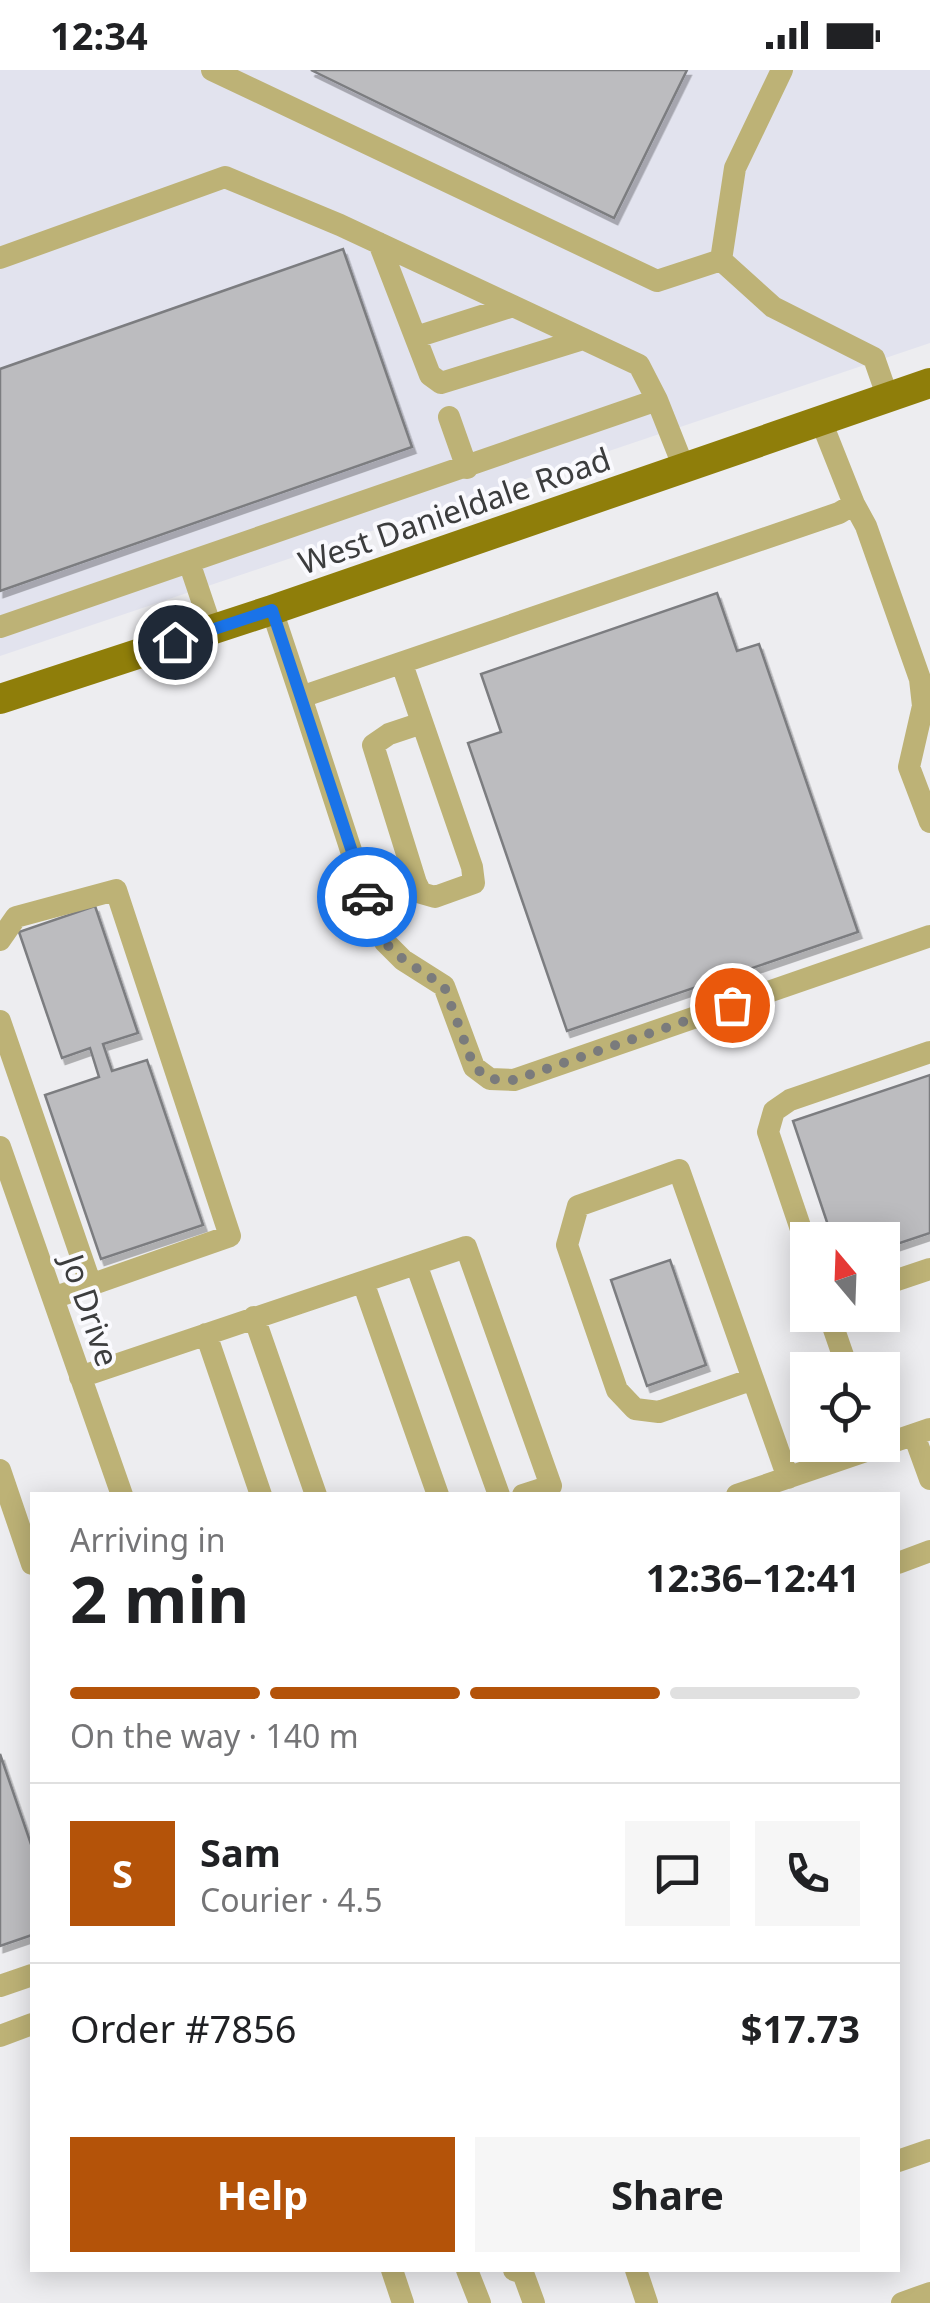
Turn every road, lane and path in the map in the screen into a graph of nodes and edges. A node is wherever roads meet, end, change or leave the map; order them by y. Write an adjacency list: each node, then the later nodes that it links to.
1 (212, 70): 5 (street)
2 (782, 70): 5 (street)
3 (379, 244): 4 (street); 6 (street); 7 (street)
4 (0, 258)
5 (721, 260): 10 (street)
6 (513, 306): 7 (street); 8 (street)
7 (416, 337): 8 (street)
8 (583, 339): 11 (street)
9 (930, 384): 10 (main road, West Danieldale Road)
10 (888, 398): 13 (main road, West Danieldale Road)
11 (657, 400): 14 (street); 15 (street)
12 (450, 417): 14 (street)
13 (821, 420): 15 (main road, West Danieldale Road); 16 (street)
14 (467, 468): 17 (street)
15 (684, 468): 18 (main road, West Danieldale Road)
16 (854, 504): 21 (street); 25 (street)
17 (188, 562): 19 (street); 20 (street)
18 (272, 610): 20 (main road, West Danieldale Road); 22 (street)
19 (0, 627)
20 (212, 630): 23 (main road, West Danieldale Road)
21 (402, 664): 22 (street); 24 (street)
22 (302, 697): 26 (street)
23 (0, 699)
24 (422, 723): 24 (street)
25 (930, 822)
26 (930, 936)
27 (0, 940): 38 (street)
28 (0, 1021): 30 (street)
29 (930, 1052): 33 (street)
30 (24, 1091): 31 (street); 38 (street)
31 (0, 1099)
32 (0, 1147): 39 (street, Jo Drive)
33 (799, 1222)
34 (416, 1264): 37 (street); 53 (street); 54 (street)
35 (930, 1269): 36 (street)
36 (900, 1279)
37 (363, 1282): 40 (street); 52 (street)
38 (91, 1285): 39 (street)
39 (52, 1298): 42 (street, Jo Drive)
40 (254, 1318): 41 (street); 51 (street)
41 (206, 1334): 42 (street); 50 (street)
42 (80, 1377): 49 (street, Jo Drive)
43 (753, 1379): 43 (street); 47 (street)
44 (922, 1432): 48 (street)
45 (832, 1462): 47 (street)
46 (0, 1470): 57 (street)
47 (788, 1478): 55 (street)
48 (930, 1479)
49 (121, 1492)
50 (260, 1492)
51 (315, 1492)
52 (437, 1492)
53 (497, 1492)
54 (532, 1492)
55 (746, 1492)
56 (930, 1551): 58 (street)
57 (30, 1558)
58 (900, 1562)
59 (30, 1975): 60 (street)
60 (0, 1986)
61 (30, 2025): 62 (street)
62 (0, 2036)
63 (930, 2150): 64 (street)
64 (900, 2160)
65 (393, 2272): 70 (street)
66 (468, 2272): 71 (street)
67 (520, 2272): 72 (street)
68 (637, 2272): 73 (street)
69 (930, 2293): 74 (street)
70 (403, 2303)
71 (480, 2303)
72 (534, 2303)
73 (647, 2303)
74 (902, 2303)

